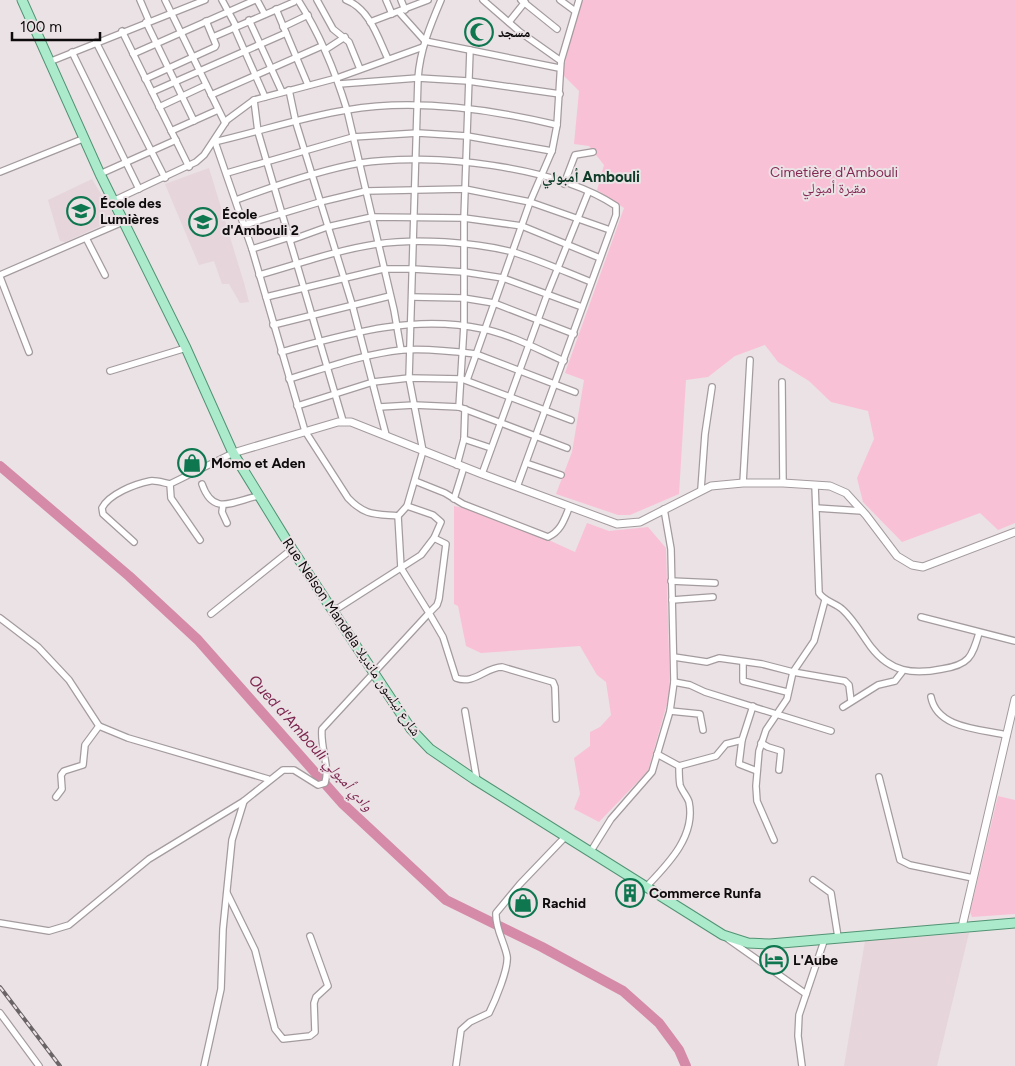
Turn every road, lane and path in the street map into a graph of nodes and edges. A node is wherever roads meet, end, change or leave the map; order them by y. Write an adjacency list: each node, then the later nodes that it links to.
1 (22, 0): 52 (main road, Rue Nelson Mandela شارع نيلسون مانديلا)
2 (140, 0): 29 (street)
3 (165, 0): 22 (street)
4 (222, 0): 23 (street)
5 (256, 0): 23 (street); 25 (street)
6 (296, 0): 19 (street); 27 (street)
7 (317, 0): 38 (street)
8 (346, 0): 24 (street)
9 (358, 0): 24 (street)
10 (386, 0): 26 (street)
11 (401, 0): 20 (street)
12 (428, 0): 20 (street)
13 (441, 0): 43 (street)
14 (483, 0): 32 (street)
15 (560, 0): 21 (street)
16 (579, 0): 21 (street)
17 (200, 1): 22 (street)
18 (524, 1): 32 (street); 34 (street)
19 (276, 9): 25 (street); 35 (street)
20 (402, 11): 26 (street); 43 (street)
21 (575, 11): 53 (street)
22 (171, 12): 29 (street); 37 (street)
23 (228, 12): 30 (street); 33 (street)
24 (362, 12): 31 (street)
25 (264, 13): 28 (street)
26 (392, 14): 31 (street)
27 (308, 15): 35 (street); 44 (street)
28 (249, 20): 33 (street); 42 (street)
29 (147, 21): 36 (street); 41 (street)
30 (206, 21): 37 (street); 39 (street)
31 (370, 22): 51 (street)
32 (509, 22): 53 (street)
33 (235, 27): 39 (street); 47 (street)
34 (557, 29)
35 (284, 30): 42 (street); 49 (street)
36 (122, 31): 40 (street); 48 (street)
37 (182, 32): 41 (street); 50 (street)
38 (345, 36): 44 (street); 56 (street)
39 (213, 37): 50 (street)
40 (96, 42): 46 (street); 92 (street)
41 (158, 44): 48 (street); 54 (street)
42 (260, 44): 47 (street); 55 (street)
43 (424, 44): 45 (street); 51 (street); 60 (street)
44 (323, 48): 49 (street); 59 (street)
45 (470, 50): 53 (street); 62 (street)
46 (72, 52): 52 (street); 98 (street)
47 (244, 52): 57 (street); 58 (street)
48 (133, 54): 61 (street)
49 (296, 56): 55 (street); 65 (street)
50 (193, 57): 54 (street); 57 (street)
51 (388, 59): 56 (street)
52 (49, 62): 89 (main road, Rue Nelson Mandela شارع نيلسون مانديلا)
53 (560, 65): 70 (street)
54 (169, 68): 61 (street); 63 (street)
55 (271, 68): 58 (street); 69 (street)
56 (360, 70): 59 (street)
57 (200, 72): 63 (street); 66 (street)
58 (254, 76): 71 (street); 73 (street)
59 (337, 78): 64 (street); 65 (street)
60 (418, 78): 62 (street); 64 (street); 75 (street)
61 (145, 79): 68 (street)
62 (468, 81): 70 (street); 77 (street)
63 (175, 82): 68 (street); 72 (street)
64 (339, 84): 79 (street)
65 (308, 85): 67 (street)
66 (206, 86): 71 (street); 72 (street)
67 (288, 90): 69 (street); 82 (street)
68 (152, 92): 76 (street)
69 (282, 92): 73 (street)
70 (560, 94): 83 (street)
71 (211, 95): 78 (street)
72 (182, 97): 76 (street); 80 (street)
73 (265, 97): 74 (street)
74 (254, 100): 81 (street); 85 (street)
75 (418, 105): 77 (street); 79 (street); 86 (street)
76 (159, 107): 84 (street)
77 (468, 109): 83 (street); 87 (street)
78 (218, 110): 80 (street); 81 (street)
79 (346, 110): 82 (street); 88 (street)
80 (194, 121): 84 (street)
81 (225, 123): 91 (street)
82 (296, 123): 85 (street); 93 (street)
83 (557, 125): 94 (street)
84 (171, 131): 90 (street)
85 (258, 132): 91 (street); 97 (street)
86 (418, 133): 87 (street); 88 (street); 96 (street)
87 (467, 136): 94 (street); 99 (street)
88 (353, 137): 93 (street); 100 (street)
89 (85, 138): 102 (street); 104 (main road, Rue Nelson Mandela شارع نيلسون مانديلا)
90 (176, 140): 92 (street); 101 (street)
91 (214, 142): 101 (street); 103 (street)
92 (152, 150): 98 (street); 107 (street)
93 (306, 150): 97 (street); 105 (street)
94 (552, 151): 106 (street)
95 (593, 152): 108 (street)
96 (417, 160): 99 (street); 100 (street); 111 (street)
97 (268, 161): 103 (street); 109 (street)
98 (125, 162): 104 (street); 110 (street)
99 (465, 162): 106 (street); 112 (street)
100 (360, 163): 105 (street); 113 (street)
101 (189, 167): 107 (street)
102 (0, 172)
103 (227, 173): 116 (street)
104 (100, 174): 115 (main road, Rue Nelson Mandela شارع نيلسون مانديلا)
105 (314, 176): 109 (street); 117 (street)
106 (543, 176): 108 (street); 118 (street)
107 (165, 178): 110 (street)
108 (564, 184): 114 (street)
109 (275, 186): 116 (street); 119 (street)
110 (139, 189): 115 (street)
111 (415, 189): 112 (street); 113 (street); 120 (street)
112 (465, 189): 118 (street); 122 (street)
113 (366, 191): 117 (street); 121 (street)
114 (588, 193): 123 (street); 128 (street)
115 (115, 200): 124 (main road, Rue Nelson Mandela شارع نيلسون مانديلا)
116 (236, 200): 125 (street)
117 (320, 202): 119 (street); 127 (street)
118 (530, 202): 123 (street); 126 (street)
119 (283, 213): 125 (street); 130 (street)
120 (415, 216): 121 (street); 122 (street); 131 (street)
121 (372, 217): 127 (street); 132 (street)
122 (464, 218): 126 (street); 133 (street)
123 (578, 219): 128 (street); 134 (street)
124 (125, 221): 129 (street); 170 (main road, Rue Nelson Mandela شارع نيلسون مانديلا)
125 (244, 226): 135 (street)
126 (522, 226): 134 (street); 137 (street)
127 (327, 227): 130 (street); 136 (street)
128 (610, 230): 138 (street)
129 (86, 238): 144 (street); 146 (street)
130 (291, 238): 135 (street); 139 (street)
131 (414, 242): 132 (street); 133 (street); 141 (street)
132 (378, 244): 136 (street); 140 (street)
133 (464, 244): 137 (street); 143 (street)
134 (568, 245): 138 (street); 142 (street)
135 (252, 249): 145 (street)
136 (335, 252): 139 (street); 147 (street)
137 (512, 252): 142 (street); 148 (street)
138 (600, 258): 149 (street)
139 (298, 264): 145 (street); 150 (street)
140 (383, 269): 141 (street); 147 (street); 152 (street)
141 (413, 269): 143 (street); 153 (street)
142 (558, 269): 149 (street); 151 (street)
143 (464, 272): 148 (street); 155 (street)
144 (105, 275)
145 (259, 275): 154 (street)
146 (0, 276): 173 (street)
147 (343, 277): 150 (street); 157 (street)
148 (503, 278): 151 (street); 156 (street)
149 (591, 282): 158 (street)
150 (305, 288): 154 (street); 159 (street)
151 (547, 295): 158 (street); 160 (street)
152 (390, 296): 157 (street); 161 (street)
153 (412, 296): 155 (street); 162 (street)
154 (266, 298): 163 (street)
155 (463, 298): 156 (street); 164 (street)
156 (494, 302): 160 (street); 165 (street)
157 (352, 304): 159 (street); 166 (street)
158 (582, 308): 167 (street)
159 (314, 314): 163 (street); 168 (street)
160 (539, 321): 167 (street); 169 (street)
161 (397, 324): 162 (street); 166 (street); 171 (street)
162 (412, 324): 164 (street); 172 (street)
163 (273, 325): 174 (street)
164 (464, 325): 165 (street); 175 (street)
165 (485, 329): 169 (street); 176 (street)
166 (359, 330): 168 (street); 177 (street)
167 (574, 334): 179 (street)
168 (321, 341): 174 (street); 180 (street)
169 (530, 346): 179 (street); 182 (street)
170 (186, 348): 181 (street); 208 (main road, Rue Nelson Mandela شارع نيلسون مانديلا)
171 (401, 350): 172 (street); 177 (street)
172 (410, 350): 175 (street); 184 (street)
173 (29, 352)
174 (281, 352): 183 (street)
175 (462, 352): 176 (street); 185 (street)
176 (476, 354): 182 (street); 185 (street)
177 (366, 356): 180 (street); 186 (street)
178 (750, 360): 214 (street)
179 (564, 361): 188 (street)
180 (328, 367): 183 (street); 191 (street)
181 (110, 371)
182 (521, 371): 188 (street); 192 (street)
183 (289, 378): 194 (street)
184 (409, 378): 185 (street); 186 (street); 193 (street)
185 (464, 380): 192 (street); 196 (street)
186 (373, 382): 191 (street); 195 (street)
187 (782, 382): 215 (street)
188 (555, 385): 190 (street); 197 (street)
189 (712, 387): 220 (street)
190 (575, 392)
191 (336, 394): 194 (street); 199 (street)
192 (510, 398): 197 (street); 200 (street)
193 (414, 405): 195 (street); 196 (street); 207 (street)
194 (297, 406): 201 (street)
195 (379, 407): 202 (street)
196 (462, 408): 200 (street); 204 (street)
197 (546, 410): 198 (street); 203 (street)
198 (571, 420)
199 (343, 421): 201 (street); 202 (street)
200 (501, 422): 203 (street); 205 (street)
201 (305, 431): 208 (street); 229 (street)
202 (386, 435): 207 (street)
203 (536, 436): 206 (street); 209 (street)
204 (464, 438): 205 (street); 210 (street)
205 (491, 448): 211 (street)
206 (568, 448)
207 (423, 451): 210 (street); 213 (street)
208 (233, 453): 216 (street); 221 (main road, Rue Nelson Mandela شارع نيلسون مانديلا)
209 (526, 462): 212 (street); 219 (street)
210 (460, 466): 211 (street); 222 (street)
211 (482, 474): 219 (street)
212 (561, 475)
213 (415, 481): 222 (street); 224 (street)
214 (742, 482): 215 (street); 220 (street)
215 (783, 483): 218 (street)
216 (170, 484): 233 (street); 234 (street)
217 (202, 484): 223 (street)
218 (815, 485): 227 (street); 228 (street)
219 (517, 487): 225 (street)
220 (701, 489): 226 (street)
221 (258, 496): 223 (street); 235 (main road, Rue Nelson Mandela شارع نيلسون مانديلا)
222 (454, 499): 225 (street)
223 (223, 505): 230 (street)
224 (407, 506): 229 (street); 232 (street)
225 (569, 508): 226 (street)
226 (664, 508): 237 (street)
227 (816, 508): 228 (street); 241 (street)
228 (862, 511): 231 (street)
229 (398, 516): 236 (street)
230 (228, 523)
231 (1015, 532)
232 (434, 538): 236 (street); 243 (street)
233 (200, 540)
234 (134, 542)
235 (292, 549): 242 (main road, Rue Nelson Mandela شارع نيلسون مانديلا); 244 (street)
236 (401, 568): 242 (street); 243 (street)
237 (671, 581): 238 (street); 240 (street)
238 (716, 582)
239 (713, 598): 240 (street)
240 (672, 600): 249 (street)
241 (825, 600): 252 (street); 253 (street)
242 (332, 612): 251 (main road, Rue Nelson Mandela شارع نيلسون مانديلا)
243 (429, 613): 251 (street); 264 (street)
244 (211, 614)
245 (921, 617): 247 (street)
246 (0, 618): 265 (street)
247 (979, 633): 248 (street); 253 (street)
248 (1015, 641)
249 (674, 657): 250 (street); 254 (street)
250 (743, 662): 252 (street); 255 (street)
251 (373, 672): 276 (street); 277 (main road, Rue Nelson Mandela شارع نيلسون مانديلا)
252 (792, 672): 255 (street); 258 (street)
253 (902, 672): 258 (street)
254 (674, 682): 259 (street); 262 (street)
255 (787, 692): 263 (street)
256 (931, 697): 268 (street)
257 (1015, 699): 268 (street)
258 (850, 701): 260 (street)
259 (753, 706): 263 (street); 269 (street)
260 (843, 707)
261 (465, 711): 277 (street)
262 (670, 711): 266 (street); 271 (street)
263 (776, 715): 267 (street); 270 (street)
264 (556, 719)
265 (99, 726): 276 (street); 278 (street)
266 (703, 730)
267 (831, 731)
268 (1007, 735): 283 (street)
269 (742, 740): 272 (street); 274 (street)
270 (761, 743): 273 (street); 274 (street)
271 (657, 754): 272 (street); 282 (street)
272 (679, 766): 285 (street)
273 (779, 770)
274 (757, 771): 281 (street)
275 (879, 777): 283 (street)
276 (268, 779): 279 (street)
277 (476, 781): 280 (main road, Rue Nelson Mandela شارع نيلسون مانديلا)
278 (56, 797)
279 (244, 801): 286 (street); 288 (street)
280 (566, 836): 282 (main road, Rue Nelson Mandela شارع نيلسون مانديلا); 298 (street)
281 (774, 840)
282 (591, 851): 285 (main road, Rue Nelson Mandela شارع نيلسون مانديلا)
283 (974, 878): 289 (street)
284 (813, 880): 292 (street)
285 (647, 886): 290 (main road, Rue Nelson Mandela شارع نيلسون مانديلا)
286 (227, 894): 291 (street); 297 (street)
287 (1015, 922): 289 (main road, Rue Nelson Mandela شارع نيلسون مانديلا)
288 (0, 923)
289 (962, 927): 292 (main road, Rue Nelson Mandela شارع نيلسون مانديلا)
290 (723, 935): 293 (main road, Rue Nelson Mandela شارع نيلسون مانديلا); 294 (street)
291 (310, 936)
292 (838, 937): 293 (main road, Rue Nelson Mandela شارع نيلسون مانديلا)
293 (825, 938): 294 (street)
294 (806, 994): 299 (street)
295 (0, 1013): 296 (street)
296 (39, 1066)
297 (204, 1066)
298 (456, 1066)
299 (802, 1066)

